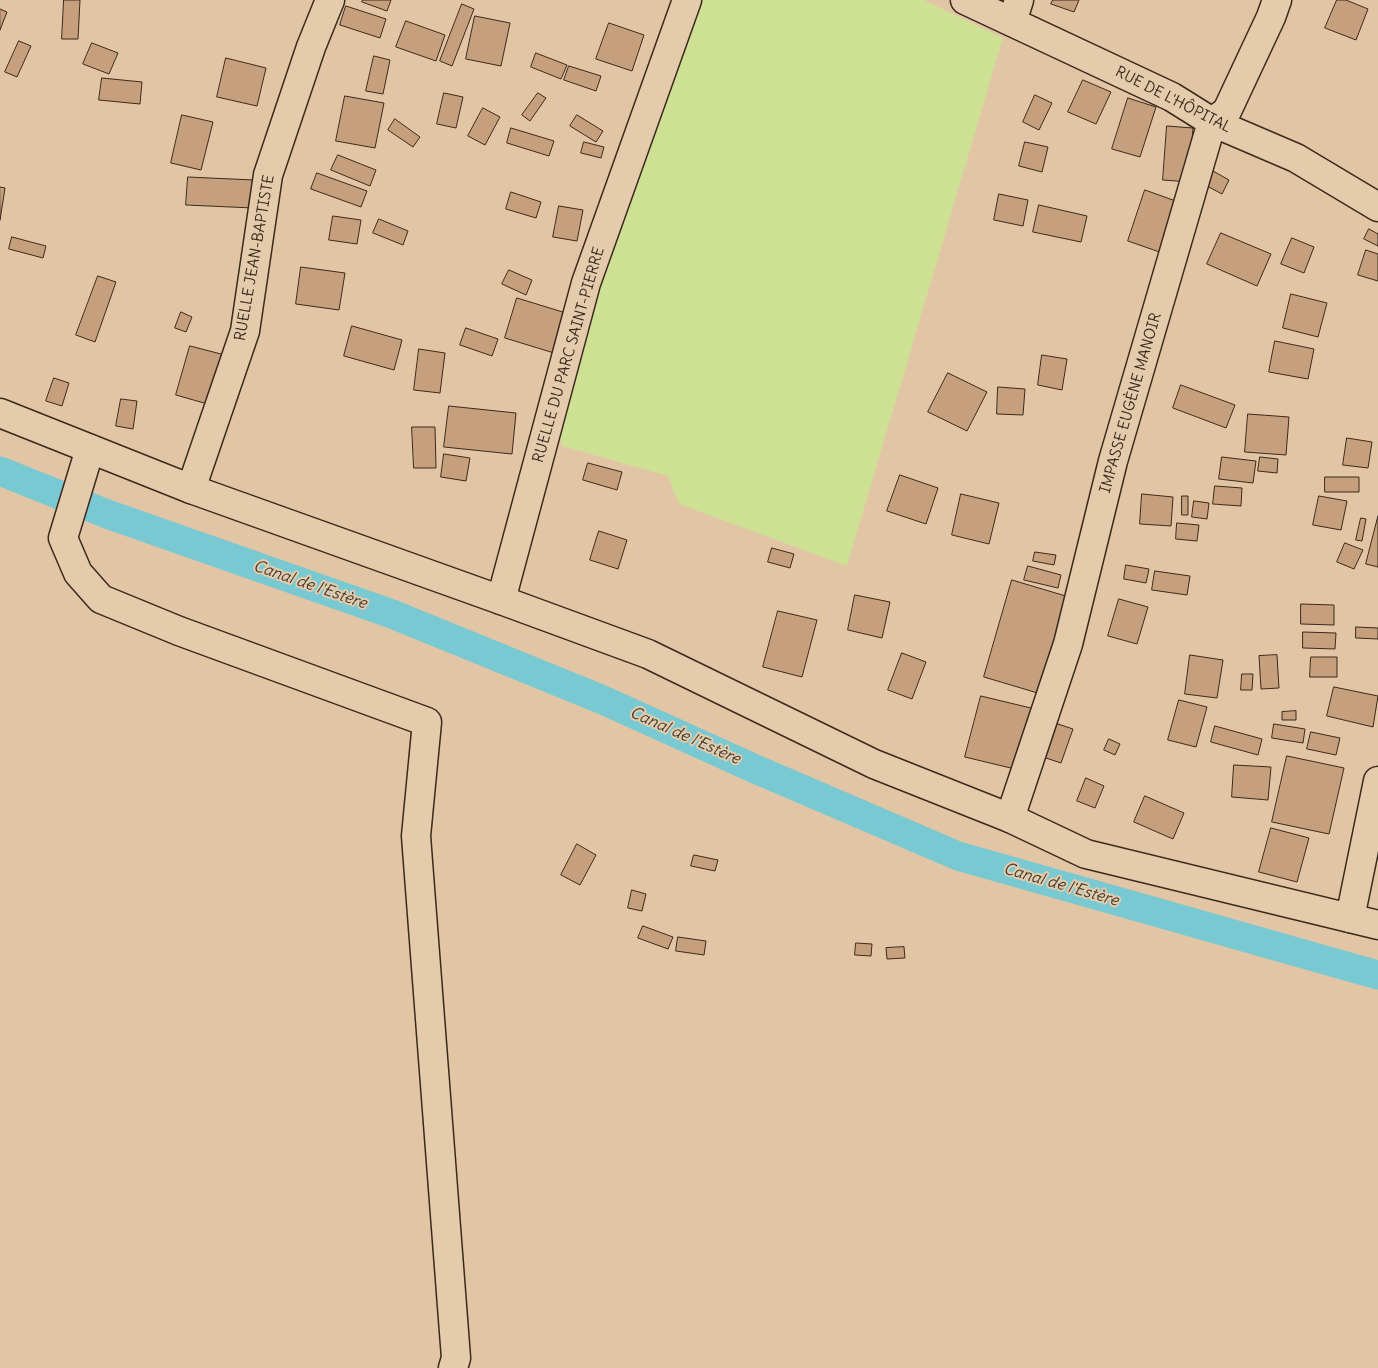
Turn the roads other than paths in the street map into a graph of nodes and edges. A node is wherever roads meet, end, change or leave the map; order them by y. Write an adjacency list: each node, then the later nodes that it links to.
1 (330, 0): 10 (street, RUELLE JEAN-BAPTISTE)
2 (687, 0): 11 (street, RUELLE DU PARC SAINT-PIERRE)
3 (965, 0): 5 (street, RUE DE L'HÔPITAL)
4 (1277, 0): 6 (street)
5 (1016, 11): 6 (street, RUE DE L'HÔPITAL)
6 (1212, 122): 7 (street, RUE DE L'HÔPITAL); 13 (street, IMPASSE EUGÈNE MANOIR)
7 (1378, 207)
8 (0, 413): 9 (street)
9 (90, 449): 10 (street); 16 (street)
10 (191, 489): 11 (street)
11 (501, 600): 13 (street)
12 (1378, 781): 14 (street)
13 (1010, 818): 14 (street)
14 (1350, 918): 15 (street)
15 (1378, 925)
16 (453, 1368)

